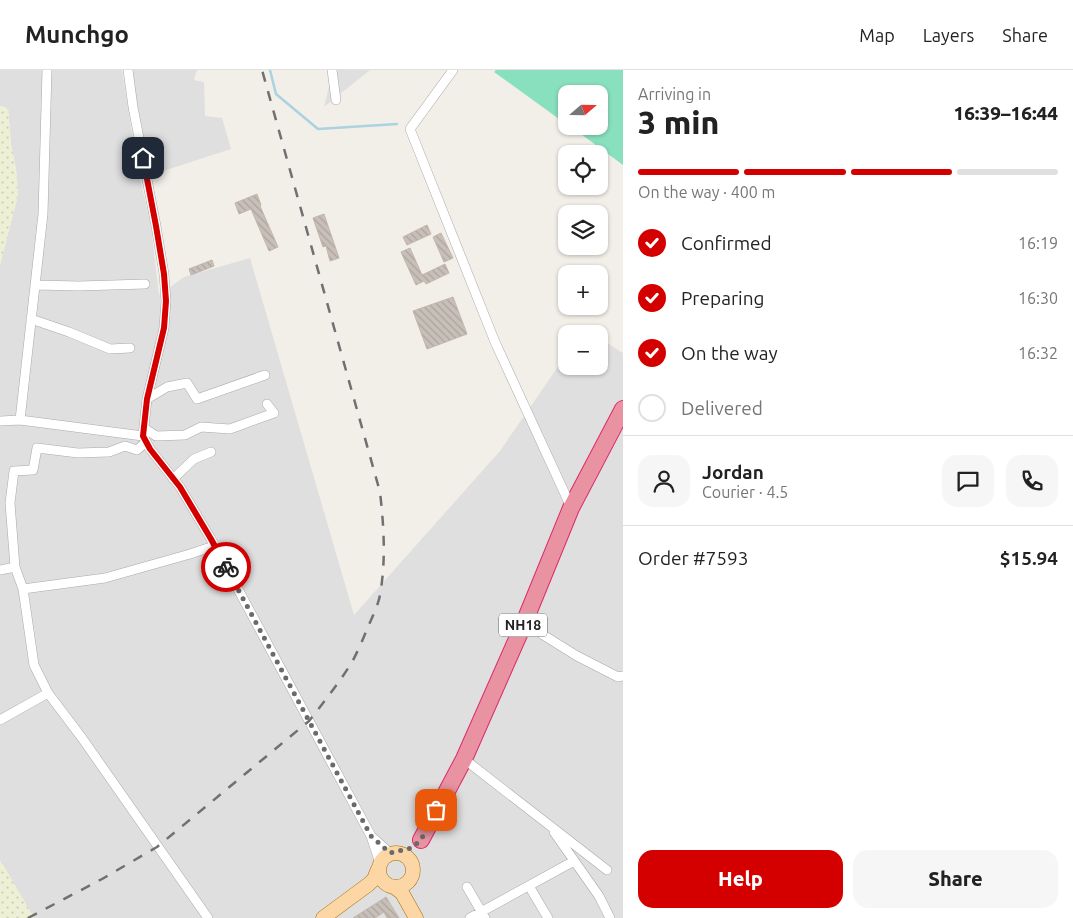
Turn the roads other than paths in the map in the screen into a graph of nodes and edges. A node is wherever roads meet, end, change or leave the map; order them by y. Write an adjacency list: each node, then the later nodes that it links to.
1 (47, 70): 7 (street)
2 (128, 70): 11 (street)
3 (332, 70): 5 (street)
4 (453, 70): 19 (street)
5 (336, 100)
6 (145, 284): 7 (street)
7 (35, 285): 8 (street)
8 (31, 319): 9 (street); 14 (street)
9 (130, 348)
10 (265, 375): 11 (street)
11 (147, 399): 16 (street)
12 (267, 404): 16 (street)
13 (623, 410): 19 (highway, NH18)
14 (20, 420): 15 (street); 16 (street)
15 (0, 422)
16 (144, 435): 18 (street); 21 (street)
17 (211, 452): 18 (street)
18 (173, 479): 20 (street)
19 (571, 508): 24 (highway, NH18)
20 (214, 546): 23 (street); 30 (street)
21 (15, 567): 22 (street); 23 (street)
22 (0, 570)
23 (23, 589): 26 (street)
24 (524, 623): 25 (street); 28 (highway, NH18)
25 (621, 675)
26 (48, 693): 27 (street); 42 (street)
27 (0, 720)
28 (464, 759): 29 (street); 31 (highway, NH18)
29 (548, 824): 33 (street); 35 (street)
30 (371, 836): 32 (street); 34 (street)
31 (421, 840): 32 (main road); 36 (main road)
32 (392, 853): 34 (main road); 36 (main road)
33 (574, 861): 37 (street); 47 (street)
34 (379, 866): 38 (main road); 43 (main road)
35 (607, 870)
36 (412, 875): 38 (main road); 40 (main road)
37 (530, 886): 41 (street); 46 (street)
38 (392, 887): 40 (main road); 44 (main road)
39 (467, 887): 41 (street)
40 (414, 913)
41 (483, 915): 45 (street)
42 (208, 918)
43 (323, 918)
44 (338, 918)
45 (470, 918)
46 (548, 918)
47 (610, 918)

